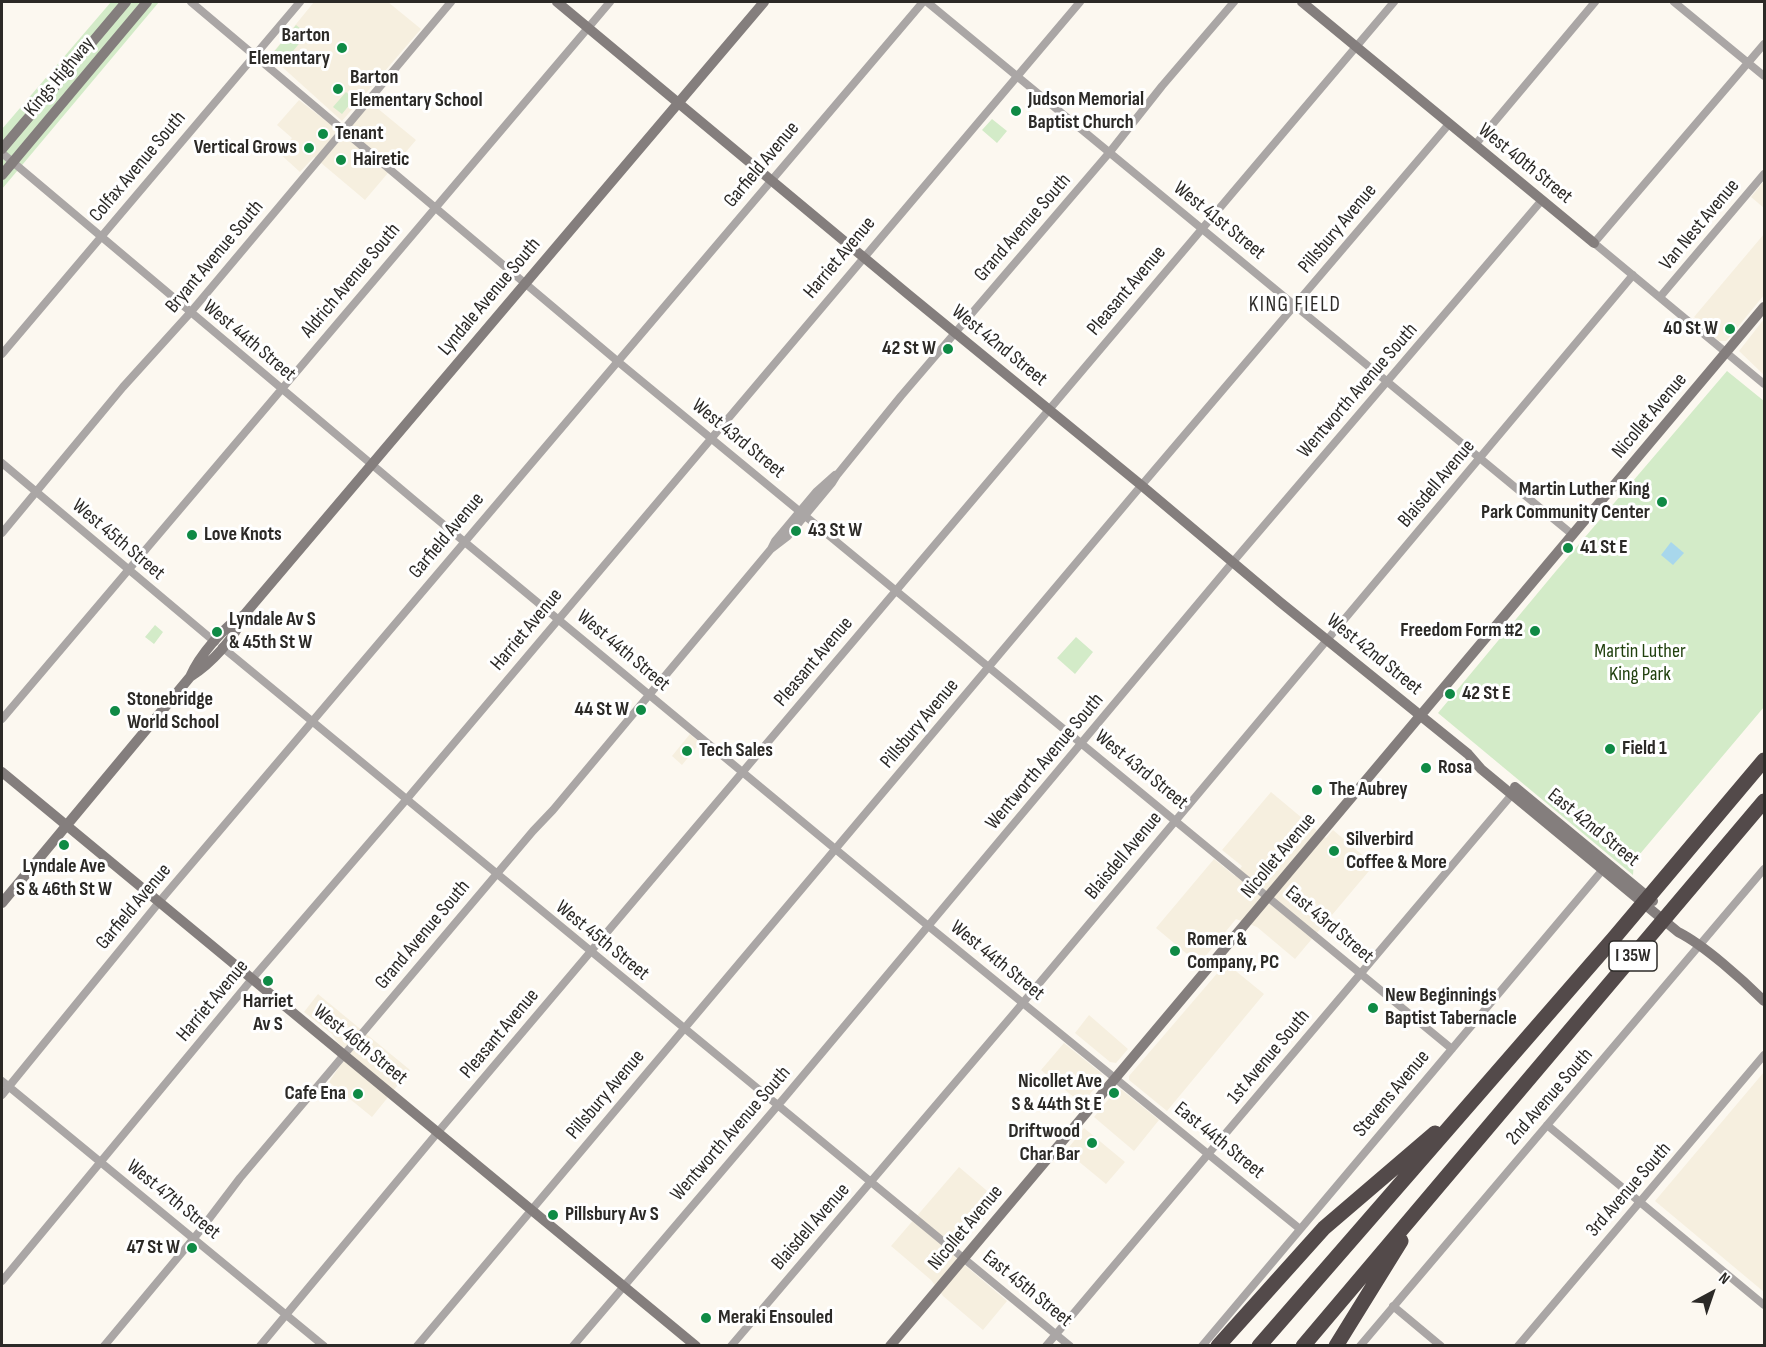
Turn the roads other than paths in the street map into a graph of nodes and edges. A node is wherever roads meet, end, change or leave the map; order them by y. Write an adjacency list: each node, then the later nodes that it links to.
1 (126, 2): 27 (main road, Kings Highway)
2 (147, 2): 29 (main road, Kings Highway)
3 (190, 2): 19 (street, West 43rd Street)
4 (300, 2): 19 (street, Colfax Avenue South)
5 (452, 2): 25 (street, Bryant Avenue South)
6 (557, 2): 16 (main road, West 42nd Street)
7 (610, 2): 16 (street, Aldrich Avenue South)
8 (764, 2): 23 (main road, Lyndale Avenue South)
9 (925, 2): 21 (street, West 41st Street); 32 (street, Garfield Avenue)
10 (1080, 2): 21 (street, Harriet Avenue)
11 (1234, 2): 28 (street, Grand Avenue South)
12 (1302, 2): 18 (main road, West 40th Street)
13 (1394, 2): 18 (street, Pleasant Avenue)
14 (1595, 2): 26 (street)
15 (1674, 2): 20 (street)
16 (588, 27): 23 (main road, West 42nd Street); 34 (street, Aldrich Avenue South)
17 (1764, 44): 20 (street)
18 (1356, 47): 24 (main road, West 40th Street); 35 (street, Pleasant Avenue)
19 (255, 56): 25 (street, West 43rd Street); 36 (street, Colfax Avenue South)
20 (1749, 63): 22 (street); 37 (street)
21 (1017, 76): 28 (street, West 41st Street); 38 (street, Harriet Avenue)
22 (1764, 76)
23 (677, 103): 32 (main road, West 42nd Street); 40 (main road, Lyndale Avenue South)
24 (1449, 124): 26 (main road, West 40th Street); 42 (street, Pillsbury Avenue)
25 (343, 130): 34 (street, West 43rd Street); 44 (street, Bryant Avenue South)
26 (1474, 145): 33 (main road, West 40th Street)
27 (2, 151): 29 (street, West 44th Street)
28 (1109, 153): 35 (street, West 41st Street); 45 (street, Grand Avenue South)
29 (13, 162): 31 (main road, Kings Highway); 36 (street, West 44th Street)
30 (1764, 174): 41 (street, Van Nest Avenue)
31 (2, 175)
32 (770, 180): 38 (main road, West 42nd Street); 48 (street, Garfield Avenue)
33 (1542, 200): 37 (main road, West 40th Street); 49 (street, Wentworth Avenue South)
34 (435, 208): 40 (street, West 43rd Street); 51 (street, Aldrich Avenue South)
35 (1202, 228): 42 (street, West 41st Street); 52 (street, Pleasant Avenue)
36 (101, 236): 44 (street, West 44th Street); 47 (street, Colfax Avenue South)
37 (1594, 243): 39 (street, West 40th Street)
38 (863, 256): 45 (main road, West 42nd Street); 53 (street, Harriet Avenue)
39 (1633, 275): 41 (street, West 40th Street); 54 (street, Blaisdell Avenue)
40 (525, 284): 48 (street, West 43rd Street); 56 (main road, Lyndale Avenue South)
41 (1660, 297): 46 (street, West 40th Street)
42 (1295, 305): 49 (street, West 41st Street); 57 (street, Pillsbury Avenue)
43 (1764, 307): 46 (main road, Nicollet Avenue)
44 (190, 313): 51 (street, West 44th Street); 58 (street, Bryant Avenue South)
45 (955, 333): 52 (main road, West 42nd Street); 59 (street, Grand Avenue South)
46 (1726, 353): 50 (street, West 40th Street); 61 (main road, Nicollet Avenue)
47 (2, 354)
48 (618, 362): 53 (street, West 43rd Street); 62 (street, Garfield Avenue)
49 (1388, 382): 54 (street, West 41st Street); 63 (street, Wentworth Avenue South)
50 (1764, 384)
51 (281, 389): 56 (street, West 44th Street); 64 (street, Aldrich Avenue South)
52 (1048, 409): 57 (main road, West 42nd Street); 65 (street, Pleasant Avenue)
53 (710, 438): 59 (street, West 43rd Street); 66 (street, Harriet Avenue)
54 (1480, 459): 61 (street, West 41st Street); 67 (street, Blaisdell Avenue)
55 (2, 463): 58 (street, West 45th Street)
56 (371, 464): 62 (street, West 44th Street); 68 (main road, Lyndale Avenue South)
57 (1141, 485): 63 (main road, West 42nd Street); 69 (street, Pillsbury Avenue)
58 (35, 492): 60 (street, Bryant Avenue South); 64 (street, West 45th Street)
59 (802, 513): 65 (street, West 43rd Street); 70 (street, Grand Avenue South)
60 (2, 533)
61 (1573, 535): 71 (main road, Nicollet Avenue)
62 (464, 541): 66 (street, West 44th Street); 73 (street, Garfield Avenue)
63 (1232, 563): 67 (main road, West 42nd Street); 74 (street, Wentworth Avenue South)
64 (129, 570): 68 (street, West 45th Street); 72 (street, Aldrich Avenue South)
65 (896, 591): 69 (street, West 43rd Street); 77 (street, Pleasant Avenue)
66 (557, 619): 70 (street, West 44th Street); 79 (street, Harriet Avenue)
67 (1326, 639): 71 (main road, West 42nd Street); 81 (street, Blaisdell Avenue)
68 (218, 645): 73 (street, West 45th Street); 82 (main road, Lyndale Avenue South)
69 (989, 667): 74 (street, West 43rd Street); 83 (street, Pillsbury Avenue)
70 (650, 695): 77 (street, West 44th Street); 86 (street, Grand Avenue South)
71 (1421, 715): 78 (main road, East 42nd Street); 87 (main road, Nicollet Avenue)
72 (2, 719)
73 (311, 722): 79 (street, West 45th Street); 89 (street, Garfield Avenue)
74 (1082, 743): 81 (street, West 43rd Street); 90 (street, Wentworth Avenue South)
75 (1764, 760): 105 (highway, I 35W)
76 (2, 772): 82 (main road, West 46th Street)
77 (742, 772): 83 (street, West 44th Street); 92 (street, Pleasant Avenue)
78 (1514, 791): 84 (main road, East 42nd Street); 93 (street, 1st Avenue South)
79 (406, 800): 86 (street, West 45th Street); 94 (street, Harriet Avenue)
80 (1764, 801): 113 (highway, I 35W)
81 (1176, 820): 87 (street, West 43rd Street); 96 (street, Blaisdell Avenue)
82 (66, 825): 88 (main road, Lyndale Avenue South); 89 (main road, West 46th Street)
83 (836, 849): 90 (street, West 44th Street); 97 (street, Pillsbury Avenue)
84 (1606, 867): 91 (main road, East 42nd Street); 98 (street, Stevens Avenue)
85 (1764, 869): 91 (street, 2nd Avenue South)
86 (496, 875): 92 (street, West 45th Street); 99 (street, Grand Avenue South)
87 (1269, 897): 93 (street, East 43rd Street); 101 (main road, Nicollet Avenue)
88 (2, 903)
89 (159, 903): 94 (main road, West 46th Street); 103 (street, Garfield Avenue)
90 (929, 926): 96 (street, West 44th Street); 106 (street, Wentworth Avenue South)
91 (1701, 946): 95 (main road, East 42nd Street); 107 (street, 2nd Avenue South)
92 (591, 953): 97 (street, West 45th Street); 108 (street, Pleasant Avenue)
93 (1361, 973): 98 (street, East 43rd Street); 109 (street, 1st Avenue South)
94 (252, 979): 99 (main road, West 46th Street); 110 (street, Harriet Avenue)
95 (1764, 1001)
96 (1023, 1003): 101 (street, West 44th Street); 111 (street, Blaisdell Avenue)
97 (684, 1028): 106 (street, West 45th Street); 114 (street, Pillsbury Avenue)
98 (1452, 1048): 115 (street, Stevens Avenue)
99 (344, 1055): 108 (main road, West 46th Street); 116 (street, Grand Avenue South)
100 (1764, 1055): 112 (street, 3rd Avenue South)
101 (1116, 1078): 109 (street, East 44th Street); 117 (main road, Nicollet Avenue)
102 (2, 1081): 103 (street, West 47th Street)
103 (9, 1086): 104 (street, Garfield Avenue); 110 (street, West 47th Street)
104 (2, 1095)
105 (1473, 1100): 121 (highway, I 35W); 137 (highway)
106 (777, 1106): 111 (street, West 45th Street); 120 (street, Wentworth Avenue South)
107 (1547, 1125): 112 (street); 123 (street, 2nd Avenue South)
108 (438, 1132): 114 (main road, West 46th Street); 124 (street, Pleasant Avenue)
109 (1208, 1154): 115 (street, East 44th Street); 125 (street, 1st Avenue South)
110 (101, 1162): 116 (street, West 47th Street); 118 (street, Harriet Avenue)
111 (871, 1183): 117 (street, West 45th Street); 132 (street, Blaisdell Avenue)
112 (1640, 1202): 122 (street); 145 (street, 3rd Avenue South)
113 (1422, 1208): 119 (highway, I 35W); 142 (highway)
114 (532, 1209): 120 (main road, West 46th Street); 129 (street, Pillsbury Avenue)
115 (1300, 1229): 136 (street, Stevens Avenue)
116 (194, 1238): 124 (street, West 47th Street); 126 (street, Grand Avenue South)
117 (963, 1258): 125 (street, East 45th Street); 133 (main road, Nicollet Avenue)
118 (2, 1281)
119 (1353, 1284): 140 (highway); 141 (highway, I 35W)
120 (623, 1286): 130 (street, Wentworth Avenue South); 131 (main road, West 46th Street)
121 (1298, 1303): 138 (highway, I 35W); 139 (highway)
122 (1764, 1305)
123 (1394, 1306): 143 (street, 2nd Avenue South); 144 (street)
124 (286, 1315): 127 (street, Pleasant Avenue); 128 (street, West 47th Street)
125 (1056, 1334): 134 (street, 1st Avenue South); 135 (street, East 45th Street)
126 (104, 1346)
127 (260, 1346)
128 (324, 1346)
129 (417, 1346)
130 (573, 1346)
131 (696, 1346)
132 (731, 1346)
133 (890, 1346)
134 (1046, 1346)
135 (1070, 1346)
136 (1202, 1346)
137 (1218, 1346)
138 (1259, 1346)
139 (1273, 1346)
140 (1292, 1346)
141 (1303, 1346)
142 (1336, 1346)
143 (1360, 1346)
144 (1442, 1346)
145 (1518, 1346)

